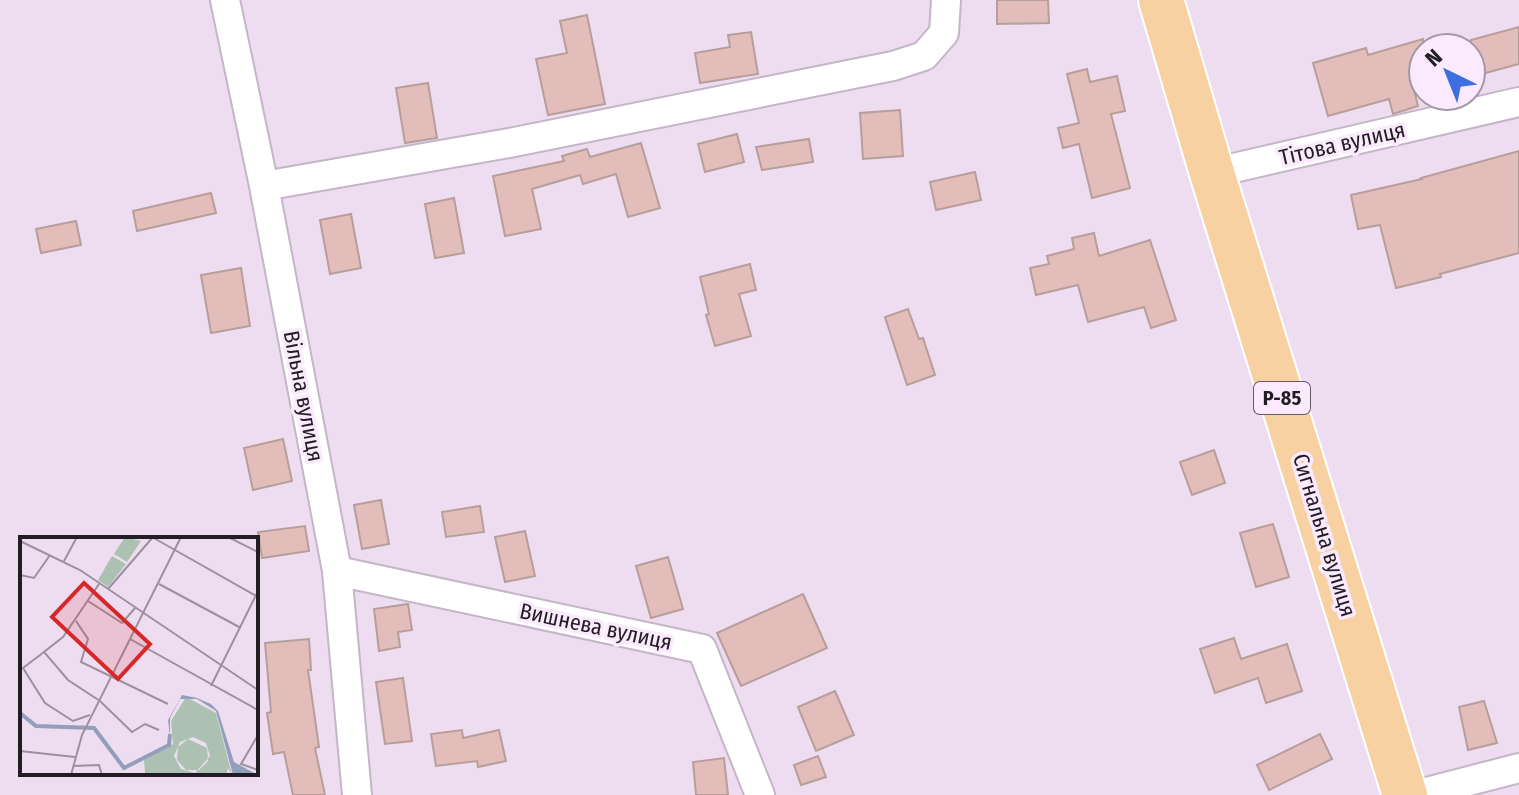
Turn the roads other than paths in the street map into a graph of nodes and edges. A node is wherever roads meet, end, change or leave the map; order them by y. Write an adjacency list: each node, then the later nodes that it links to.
1 (225, 0): 6 (street, Вільна вулиця)
2 (946, 0): 6 (street)
3 (1161, 0): 5 (main road, Сигнальна вулиця / Р-85)
4 (1519, 102): 5 (street, Тітова вулиця)
5 (1212, 173): 11 (main road, Сигнальна вулиця / Р-85)
6 (264, 186): 7 (street, Вільна вулиця)
7 (337, 571): 9 (street, Вільна вулиця); 10 (street, Вишнева вулиця)
8 (1519, 768): 12 (street)
9 (357, 795)
10 (760, 795)
11 (1405, 795)
12 (1415, 795)

